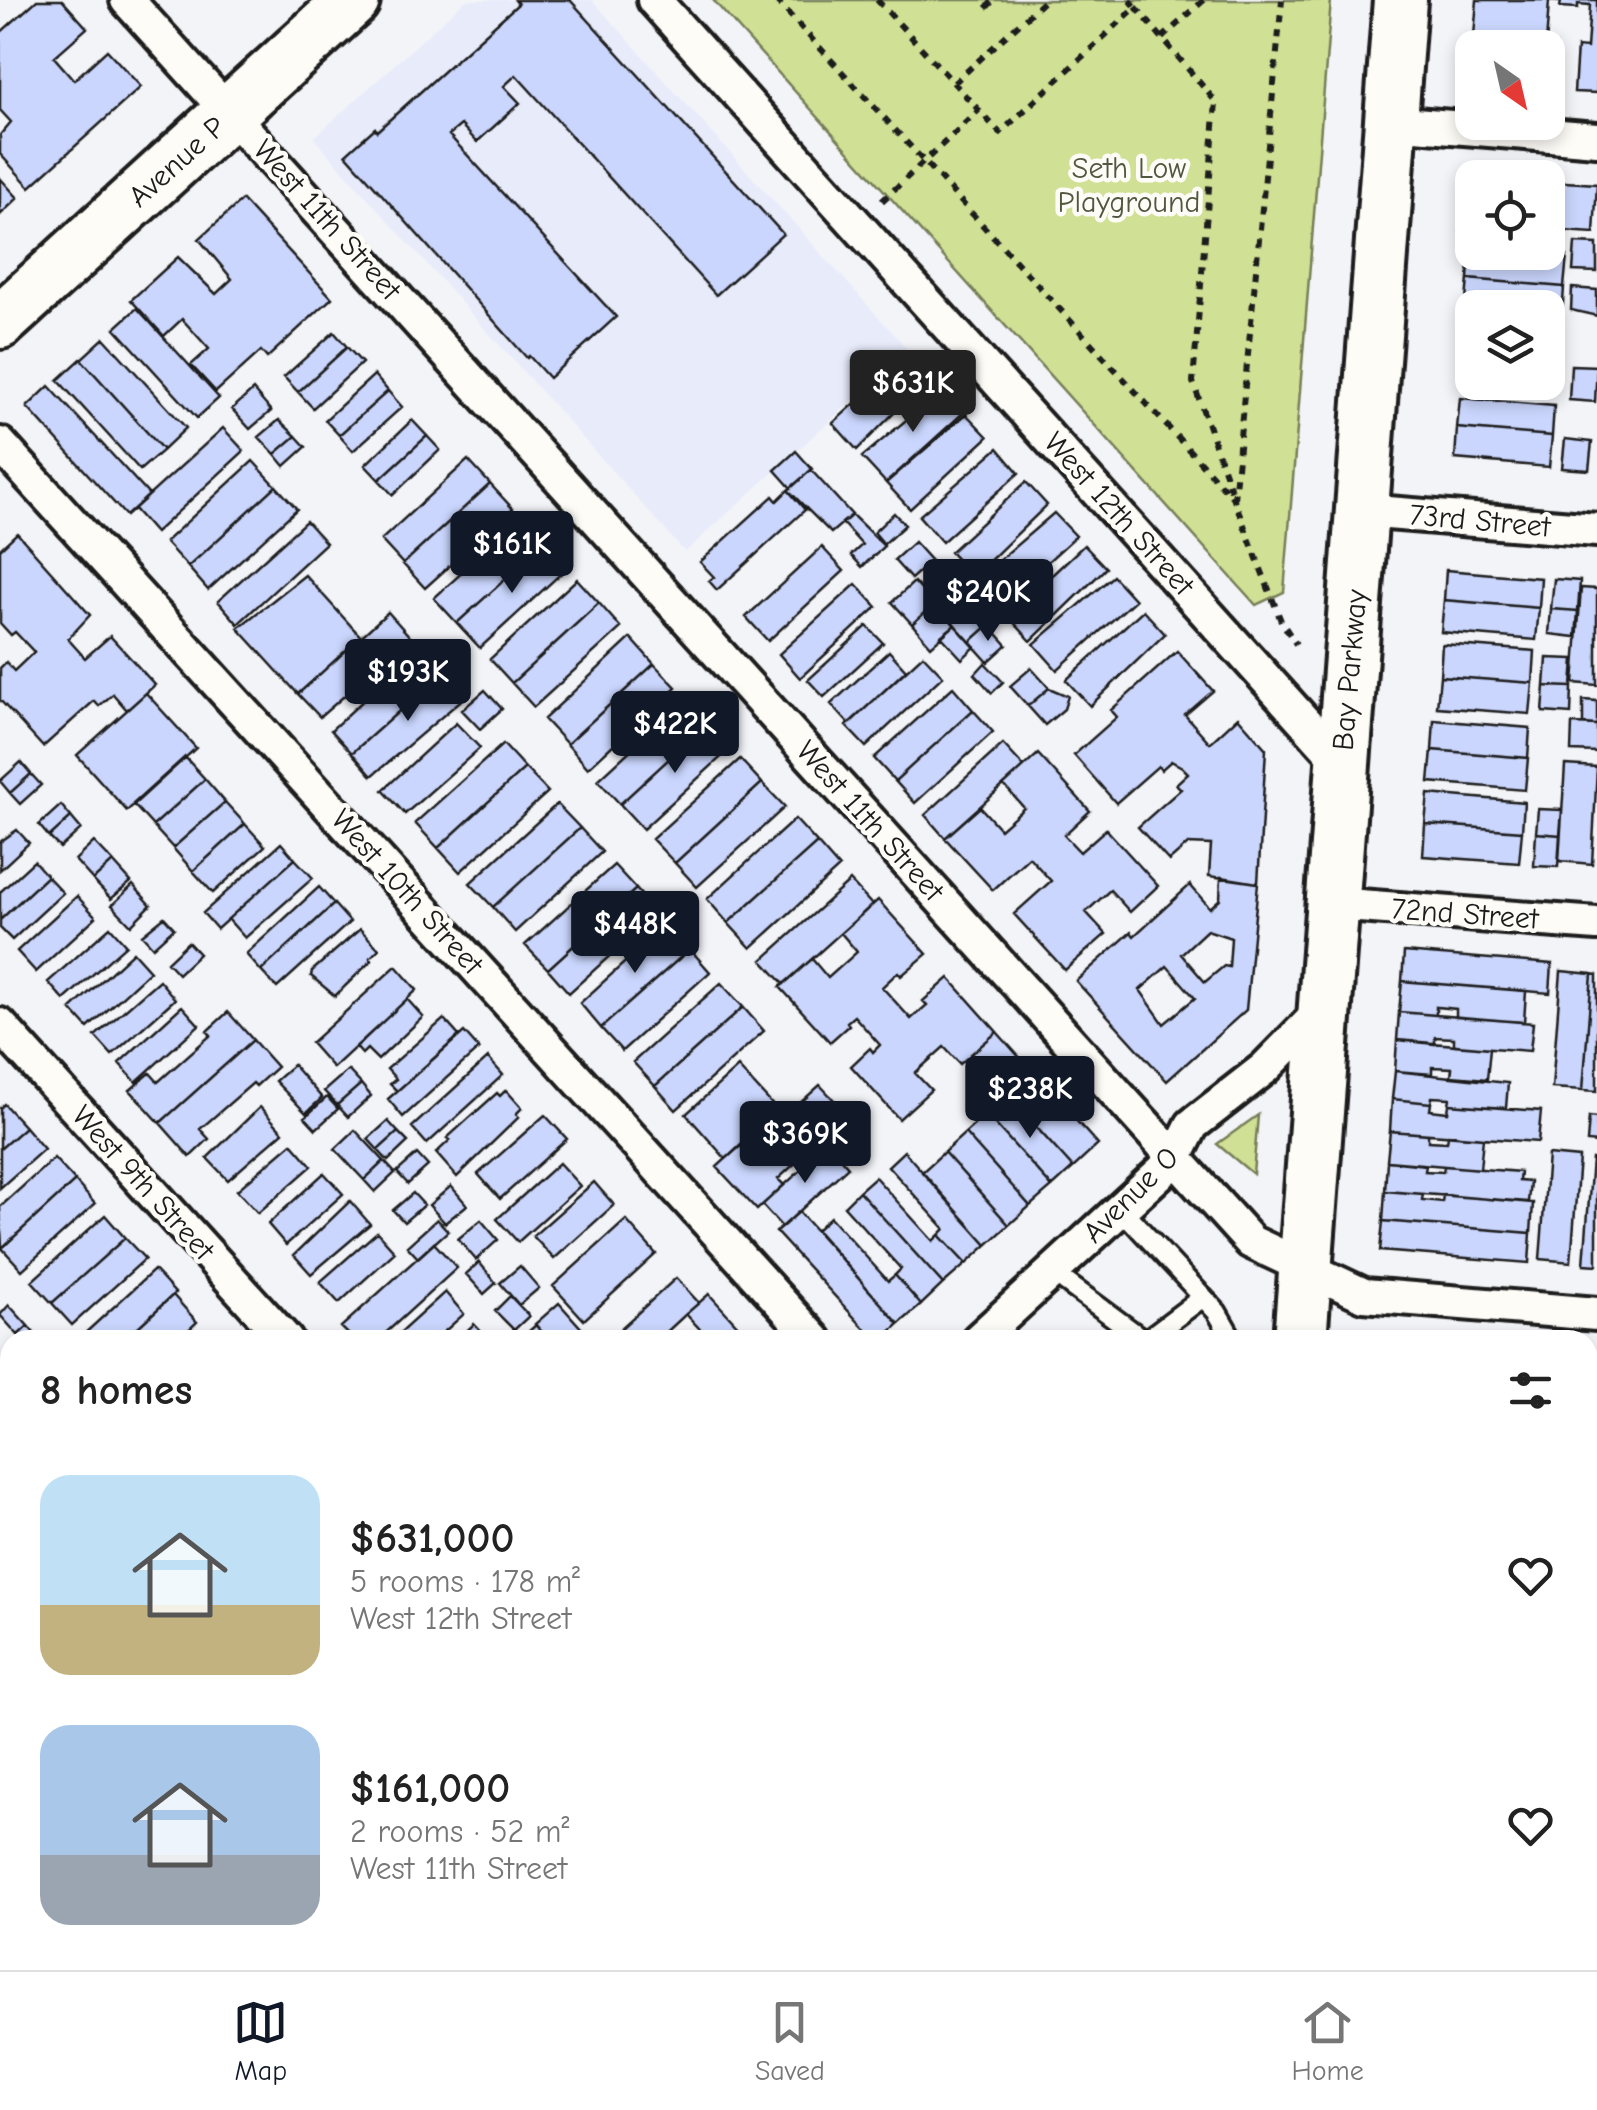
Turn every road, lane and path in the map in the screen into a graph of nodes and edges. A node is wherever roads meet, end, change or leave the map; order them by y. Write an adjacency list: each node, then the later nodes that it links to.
1 (127, 0): 16 (street, West 11th Street)
2 (352, 0): 16 (main road, Avenue P)
3 (654, 0): 27 (street, West 12th Street)
4 (776, 0): 19 (path)
5 (878, 0): 14 (path)
6 (994, 0): 12 (path)
7 (1046, 0): 14 (path)
8 (1204, 0): 13 (path)
9 (1282, 0): 23 (path)
10 (1400, 0): 17 (main road, Bay Parkway)
11 (1133, 3): 13 (path); 15 (path)
12 (986, 8)
13 (1162, 38): 23 (path)
14 (954, 84): 15 (path)
15 (979, 110): 19 (path)
16 (230, 114): 21 (main road, Avenue P); 32 (street, West 11th Street)
17 (1391, 122): 18 (street); 24 (main road, Bay Parkway)
18 (1597, 138)
19 (924, 161): 20 (path); 23 (path)
20 (882, 201)
21 (0, 322)
22 (0, 444): 39 (street, West 10th Street)
23 (1234, 499): 26 (path)
24 (1363, 512): 25 (street, 73rd Street); 27 (main road, Bay Parkway)
25 (1597, 530)
26 (1296, 644)
27 (1342, 762): 28 (main road, Bay Parkway)
28 (1332, 904): 29 (street, 72nd Street); 30 (main road, Bay Parkway)
29 (1597, 924)
30 (1324, 1008): 32 (street, Avenue O); 34 (main road, Bay Parkway)
31 (0, 1025): 38 (street, West 9th Street)
32 (1175, 1159): 33 (street, Avenue O); 34 (street, West 11th Street)
33 (1120, 1209): 35 (street, Avenue O); 36 (lane)
34 (1304, 1268): 37 (street, West 11th Street); 44 (main road, Bay Parkway)
35 (1052, 1272): 40 (street, Avenue O); 41 (lane)
36 (1203, 1297): 42 (lane); 43 (lane)
37 (1597, 1314)
38 (277, 1330)
39 (806, 1330)
40 (989, 1330)
41 (1131, 1330)
42 (1158, 1330)
43 (1227, 1330)
44 (1301, 1330)

